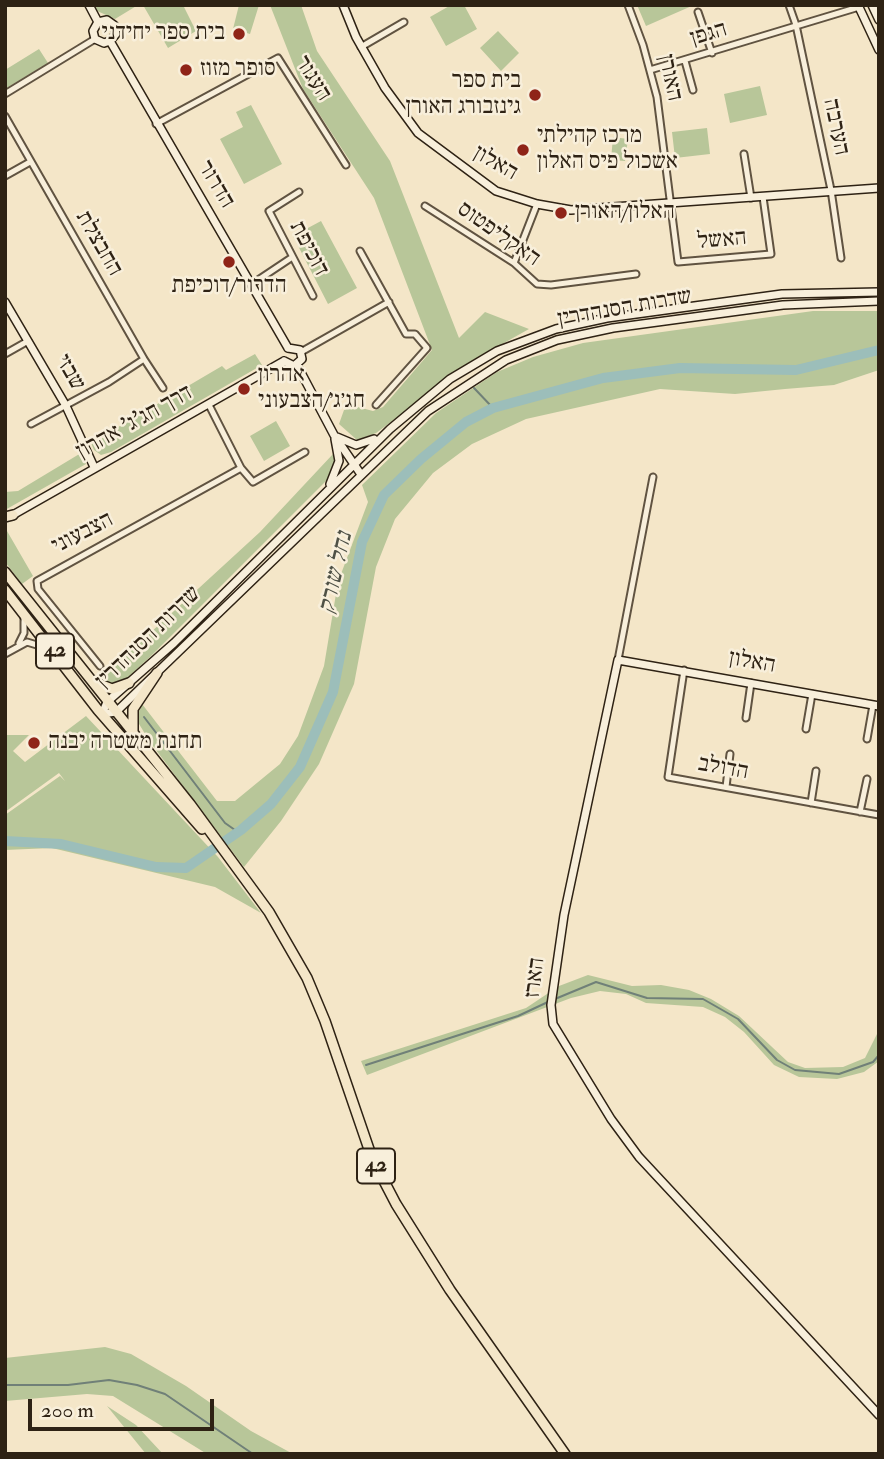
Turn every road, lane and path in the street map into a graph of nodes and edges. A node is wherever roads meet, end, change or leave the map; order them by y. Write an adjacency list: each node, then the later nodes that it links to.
1 (89, 5): 9 (street)
2 (343, 5): 14 (street, האלון)
3 (628, 5): 18 (street, האורן)
4 (789, 5): 11 (street, הערבה)
5 (872, 5): 8 (street)
6 (858, 6): 11 (street, הגפן); 15 (street)
7 (698, 12): 16 (street)
8 (879, 20)
9 (98, 22): 12 (street); 13 (street)
10 (404, 22): 14 (street)
11 (796, 25): 16 (street, הגפן); 28 (street, הערבה)
12 (96, 38): 13 (street); 20 (street)
13 (110, 41): 22 (street, הדרור)
14 (361, 47): 32 (street, האלון)
15 (879, 50)
16 (712, 53): 17 (street, הגפן)
17 (685, 61): 18 (street, הגפן); 19 (street)
18 (650, 70): 33 (street, האורן)
19 (693, 90)
20 (5, 94)
21 (5, 116): 24 (street, החבצלת)
22 (156, 124): 25 (street, העגור); 40 (street, הדרור)
23 (744, 154): 31 (street)
24 (30, 162): 26 (street); 50 (street, החבצלת)
25 (346, 165)
26 (5, 176)
27 (879, 188): 28 (street, האלון)
28 (831, 190): 30 (street, האלון); 37 (street, הערבה)
29 (299, 192): 36 (street, דוכיפת)
30 (763, 197): 31 (street, האלון); 33 (street, האשל)
31 (751, 198): 33 (street, האלון)
32 (537, 204): 33 (street, האלון); 38 (street)
33 (669, 204)
34 (425, 206): 38 (street, האקליפטוס)
35 (360, 251): 45 (street)
36 (291, 258): 40 (street); 42 (street, דוכיפת)
37 (841, 258)
38 (514, 262): 39 (street, האקליפטוס)
39 (636, 274)
40 (252, 284): 47 (street, הדרור)
41 (879, 292): 58 (street, שדרות הסנהדרין)
42 (313, 296)
43 (879, 301): 64 (street, שדרות הסנהדרין)
44 (5, 302): 46 (street, שבזי)
45 (389, 302): 48 (street); 55 (street)
46 (28, 341): 49 (street); 56 (street, שבזי)
47 (288, 348): 48 (street); 51 (street)
48 (301, 352): 52 (street)
49 (5, 354)
50 (144, 359): 53 (street, החבצלת); 56 (street)
51 (284, 361): 52 (street); 54 (street, דרך חג'ג' אהרון)
52 (297, 365): 59 (street)
53 (163, 388)
54 (209, 405): 62 (street, דרך חג'ג' אהרון); 63 (street)
55 (376, 405)
56 (66, 406): 57 (street); 62 (street, שבזי)
57 (32, 424)
58 (390, 429): 59 (street); 61 (street, שדרות הסנהדרין)
59 (334, 435): 61 (street); 66 (street)
60 (305, 452): 63 (street)
61 (354, 463): 64 (street); 66 (street, שדרות הסנהדרין)
62 (94, 467): 67 (street, דרך חג'ג' אהרון)
63 (241, 468): 75 (street, הצבעוני)
64 (360, 473): 77 (street, שדרות הסנהדרין)
65 (653, 477): 74 (street, הארז)
66 (320, 498): 80 (street, שדרות הסנהדרין)
67 (8, 517)
68 (5, 572): 78 (highway, 42)
69 (5, 590): 70 (highway, 42)
70 (24, 612): 71 (street); 72 (highway, 42)
71 (17, 645): 72 (street); 73 (street)
72 (54, 650): 85 (highway, 42)
73 (5, 654)
74 (618, 660): 76 (street, האלון); 98 (street, הארז)
75 (100, 667)
76 (684, 670): 79 (street, האלון); 93 (street, הדולב)
77 (157, 673): 84 (street, שדרות הסנהדרין); 88 (highway)
78 (91, 681): 80 (highway); 82 (highway, 42)
79 (751, 682): 81 (street, האלון); 86 (street)
80 (129, 683): 82 (street, שדרות הסנהדרין)
81 (812, 694): 83 (street, האלון); 87 (street)
82 (107, 702): 84 (highway, 42); 85 (street, שדרות הסנהדרין)
83 (876, 705): 89 (street)
84 (116, 712): 85 (street, שדרות הסנהדרין); 88 (highway, 42)
85 (102, 713): 97 (highway, 42)
86 (746, 718)
87 (806, 729)
88 (134, 737): 97 (highway, 42)
89 (867, 739)
90 (730, 754): 93 (street)
91 (816, 771): 94 (street)
92 (867, 779): 95 (street)
93 (726, 787): 94 (street, הדולב)
94 (811, 803): 95 (street, הדולב)
95 (860, 812): 96 (street, הדולב)
96 (879, 815)
97 (216, 842): 99 (highway, 42)
98 (877, 1411)
99 (565, 1454)

